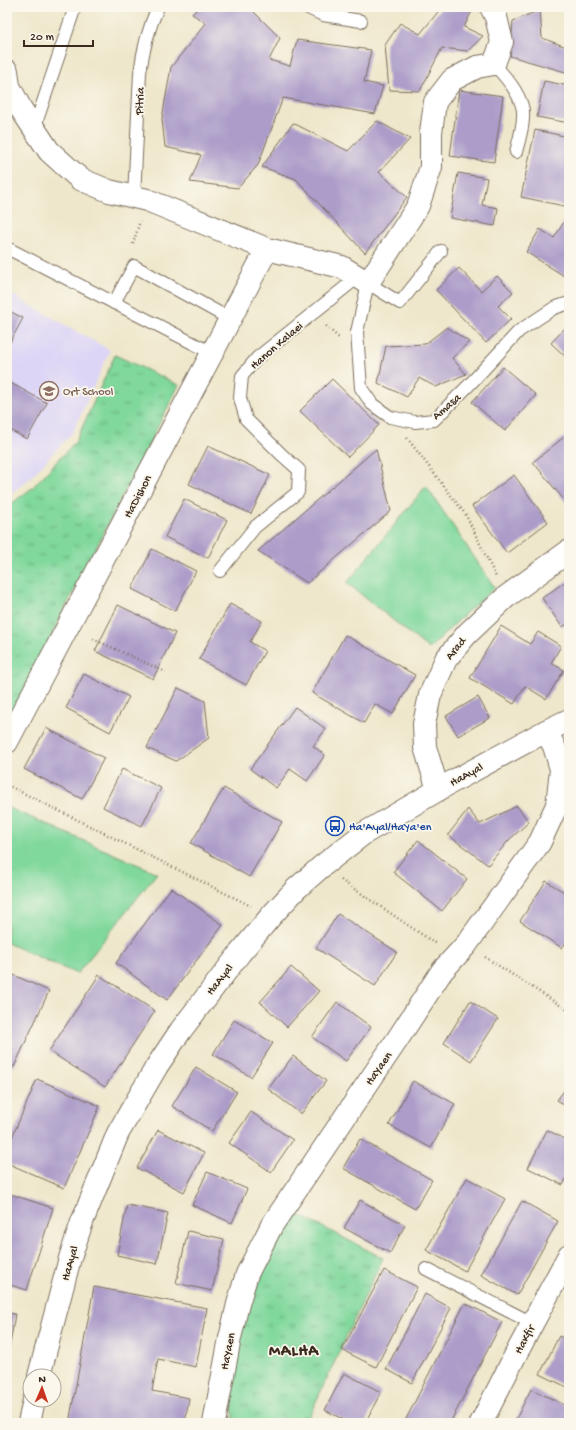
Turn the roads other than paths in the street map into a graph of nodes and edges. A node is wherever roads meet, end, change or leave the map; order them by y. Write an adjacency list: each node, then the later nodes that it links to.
1 (75, 7): 8 (lane)
2 (158, 7): 10 (lane, Pitria)
3 (306, 7): 5 (lane)
4 (491, 7): 6 (street)
5 (361, 22)
6 (494, 64): 9 (lane); 14 (street)
7 (7, 71): 8 (street)
8 (34, 129): 10 (street)
9 (516, 152)
10 (134, 197): 12 (street)
11 (7, 248): 15 (lane)
12 (267, 249): 14 (street); 17 (street, HaDishon)
13 (441, 251): 14 (lane)
14 (363, 280): 16 (lane, Amasa); 20 (lane, Hanon Kalaei)
15 (114, 303): 17 (lane); 18 (lane)
16 (569, 303)
17 (230, 319): 18 (street, HaDishon)
18 (212, 353): 23 (street, HaDishon)
19 (569, 550): 24 (street, Arad)
20 (220, 571)
21 (569, 720): 22 (street, HaAyal)
22 (546, 731): 24 (street, HaAyal); 31 (street, HaYaen)
23 (7, 742)
24 (438, 790): 28 (street, HaAyal)
25 (569, 1255): 27 (street, HaKfir)
26 (426, 1268): 27 (lane)
27 (532, 1323): 32 (street, HaKfir)
28 (41, 1368)
29 (32, 1408): 30 (street)
30 (29, 1423)
31 (214, 1423)
32 (481, 1423)

